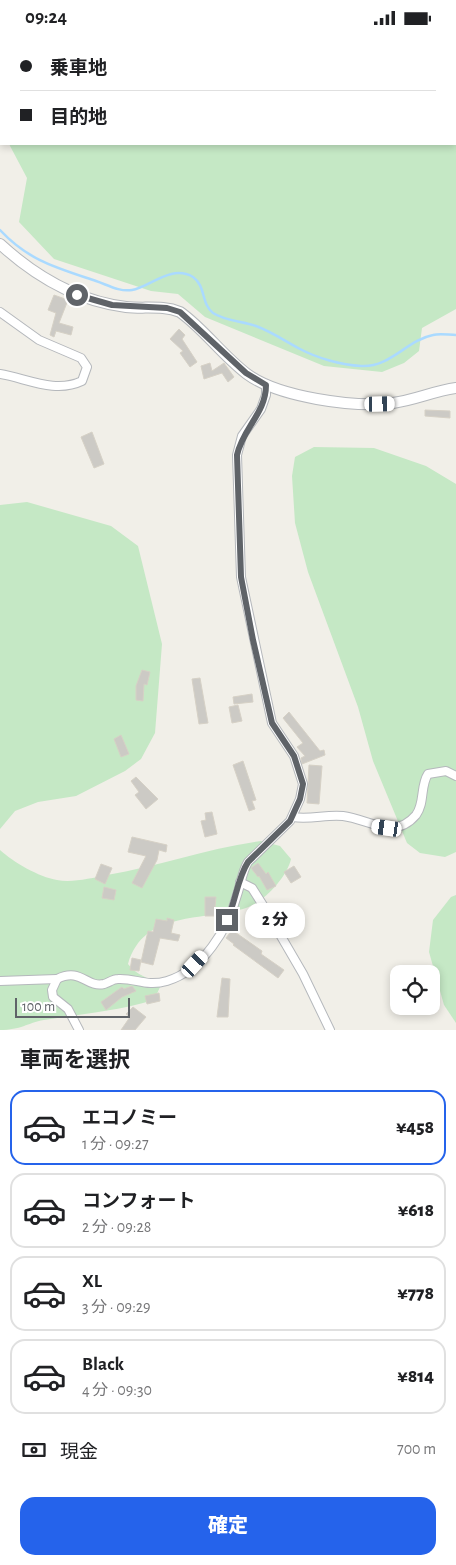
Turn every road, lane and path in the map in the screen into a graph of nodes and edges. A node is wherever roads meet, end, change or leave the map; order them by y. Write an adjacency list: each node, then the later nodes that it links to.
1 (0, 244): 4 (street)
2 (0, 312): 3 (street)
3 (0, 374)
4 (266, 385): 5 (street); 7 (street)
5 (456, 389)
6 (456, 776): 7 (street)
7 (293, 817): 8 (street)
8 (240, 882): 9 (street); 12 (street)
9 (57, 979): 10 (street); 11 (street)
10 (0, 981)
11 (79, 1030)
12 (330, 1030)

